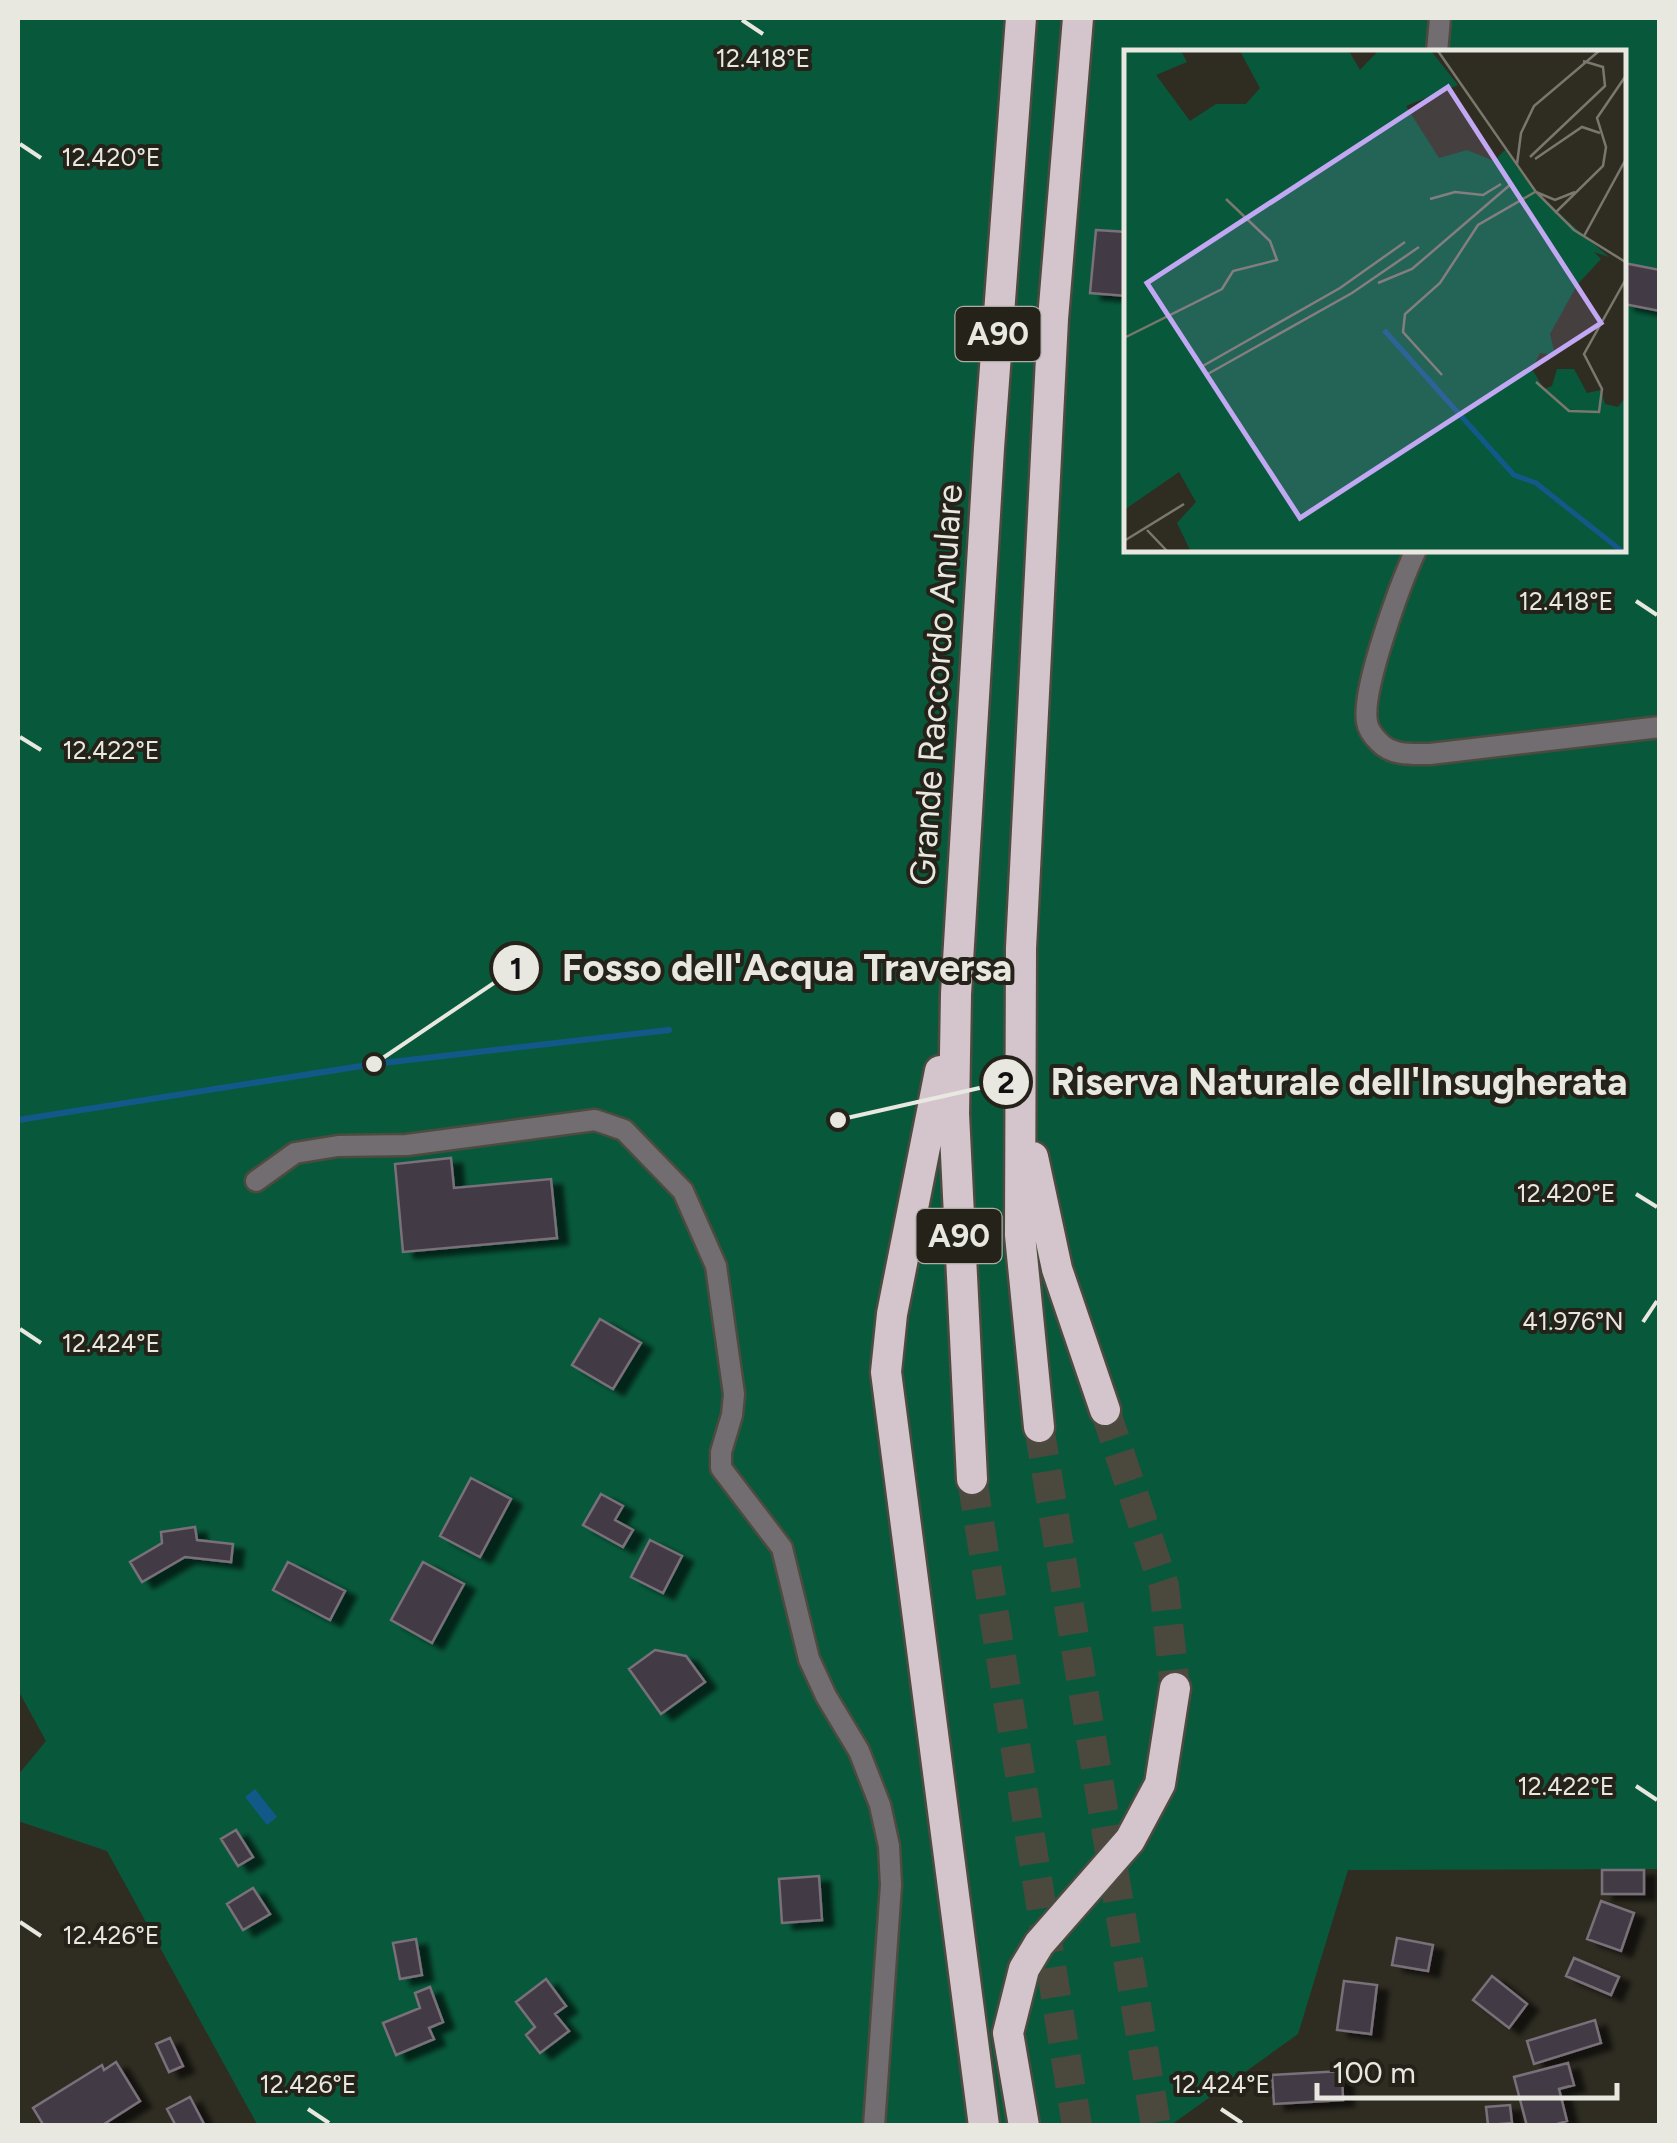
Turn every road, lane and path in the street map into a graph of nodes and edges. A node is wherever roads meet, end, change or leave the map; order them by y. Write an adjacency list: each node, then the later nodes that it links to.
1 (1021, 18): 7 (highway, Grande Raccordo Anulare / A90)
2 (1078, 18): 8 (highway, A90)
3 (1440, 18): 4 (street)
4 (1436, 50)
5 (1415, 552): 6 (street)
6 (1660, 726)
7 (956, 994): 12 (highway, Grande Raccordo Anulare / A90); 15 (highway)
8 (1021, 1100): 10 (highway); 11 (highway, A90)
9 (256, 1181): 14 (street)
10 (1105, 1410)
11 (1039, 1426)
12 (972, 1478)
13 (1175, 1688): 16 (highway)
14 (874, 2126)
15 (984, 2126)
16 (1024, 2126)

